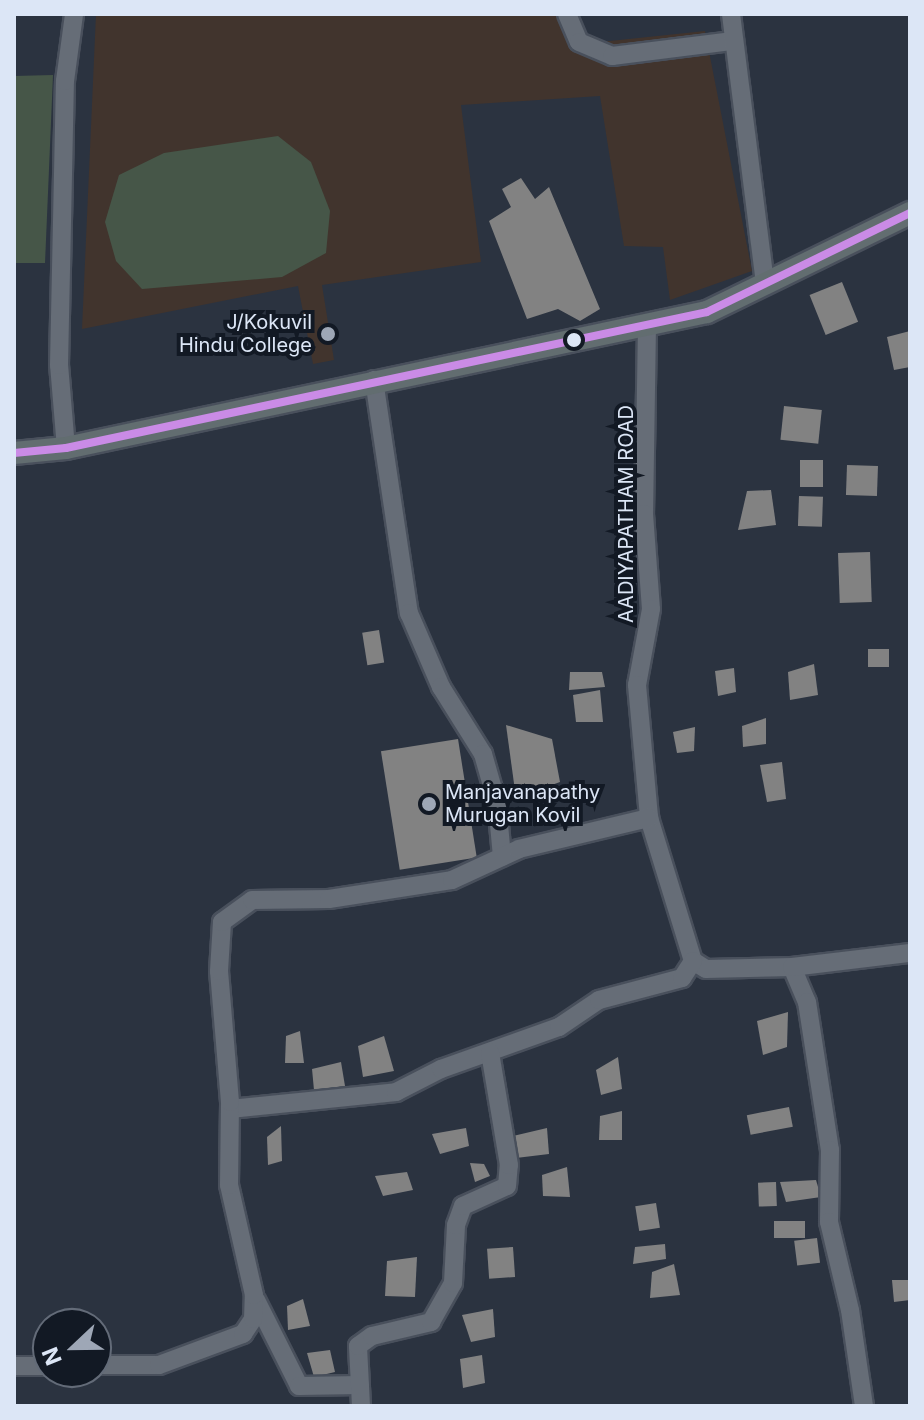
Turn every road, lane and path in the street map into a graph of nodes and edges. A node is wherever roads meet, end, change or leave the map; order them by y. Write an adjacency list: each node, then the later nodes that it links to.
1 (74, 14): 9 (street)
2 (567, 14): 4 (street)
3 (731, 14): 4 (street)
4 (733, 41): 6 (street)
5 (910, 213): 6 (main road)
6 (765, 285): 7 (main road)
7 (647, 325): 8 (main road); 11 (street, AADIYAPATHAM ROAD)
8 (374, 380): 9 (main road); 12 (street)
9 (66, 448): 10 (main road)
10 (14, 453)
11 (649, 818): 12 (street); 14 (street, AADIYAPATHAM ROAD)
12 (502, 857): 17 (street)
13 (910, 953): 15 (street)
14 (693, 961): 15 (street); 16 (street)
15 (792, 967): 22 (street)
16 (490, 1053): 17 (street); 20 (street)
17 (230, 1109): 18 (street)
18 (254, 1295): 19 (street); 20 (street)
19 (112, 1365)
20 (360, 1385): 21 (street)
21 (361, 1406)
22 (864, 1406)

